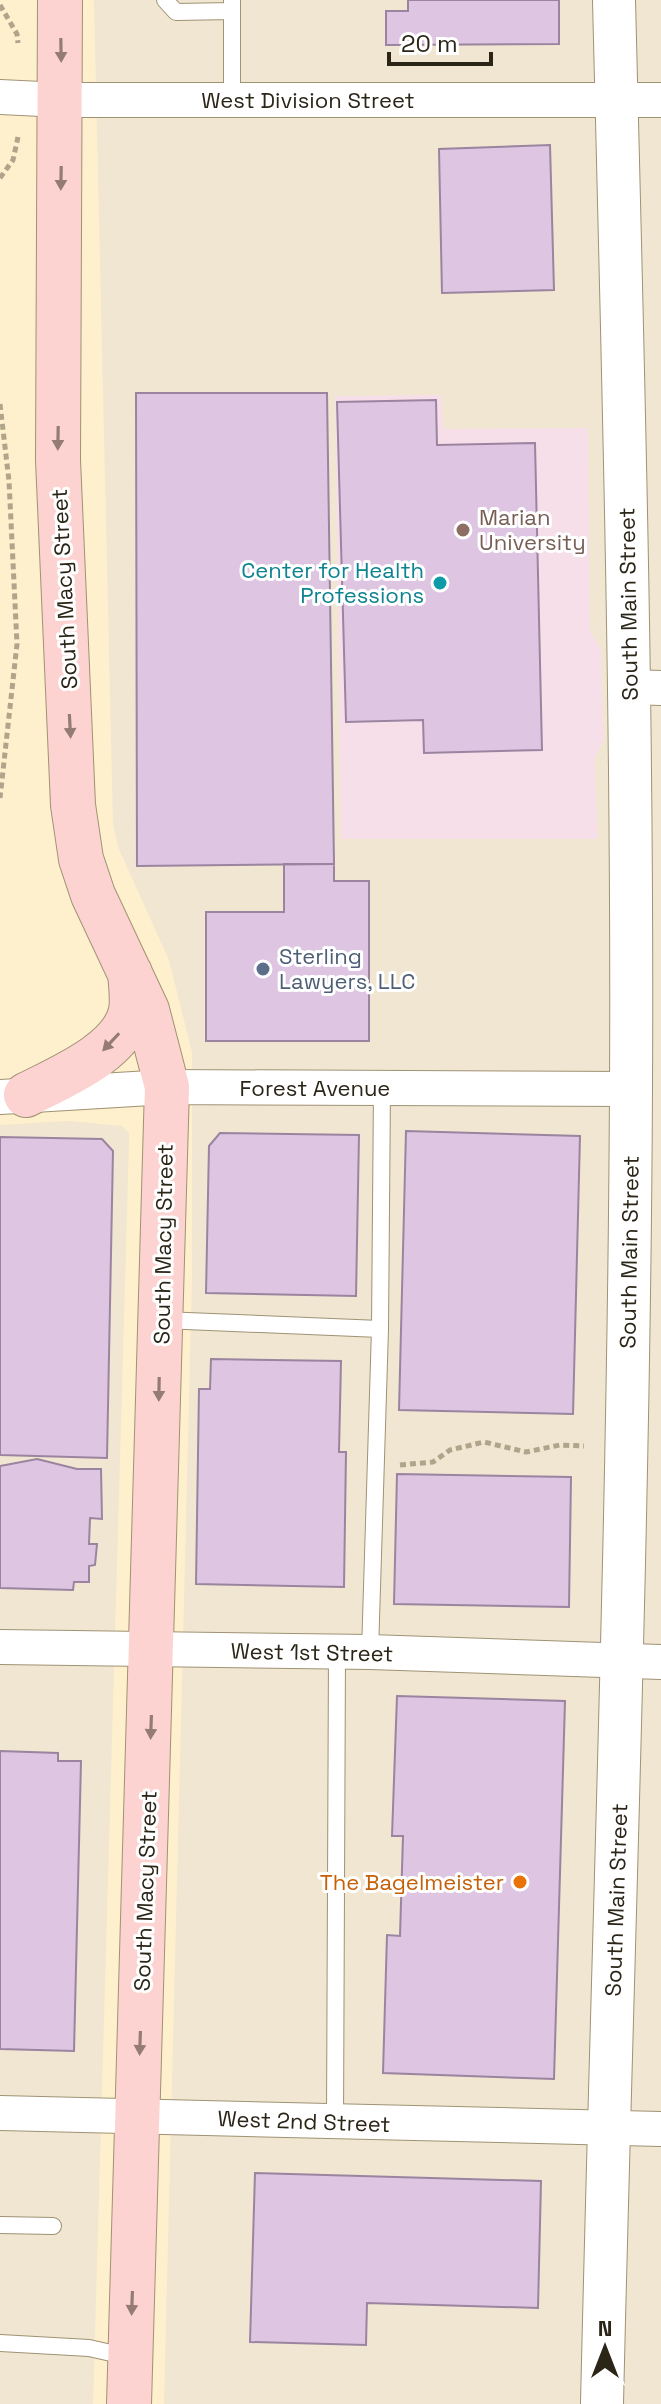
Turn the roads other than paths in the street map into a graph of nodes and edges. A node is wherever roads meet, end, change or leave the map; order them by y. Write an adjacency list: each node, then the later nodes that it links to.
1 (60, 0): 6 (main road, South Macy Street, one-way to 6)
2 (165, 0): 4 (lane)
3 (614, 0): 8 (street, South Main Street)
4 (232, 6): 7 (lane)
5 (0, 97): 6 (street, West Division Street)
6 (62, 100): 7 (street, West Division Street); 11 (main road, South Macy Street, one-way to 11)
7 (232, 100): 8 (street, West Division Street)
8 (617, 100): 9 (street, West Division Street); 10 (street, South Main Street)
9 (661, 100)
10 (645, 688): 14 (street, South Main Street)
11 (130, 971): 12 (main road, South Macy Street); 15 (main road, one-way to 15)
12 (167, 1087): 13 (street, Forest Avenue); 15 (street, Forest Avenue); 16 (main road, South Macy Street)
13 (382, 1088): 14 (street, Forest Avenue); 17 (lane)
14 (631, 1089): 21 (street, South Main Street)
15 (13, 1096)
16 (161, 1320): 17 (lane); 19 (main road, South Macy Street, one-way to 19)
17 (380, 1329): 20 (lane)
18 (0, 1647): 19 (street, West 1st Street)
19 (153, 1649): 20 (street, West 1st Street); 23 (main road, South Macy Street, one-way to 23)
20 (353, 1652): 21 (street, West 1st Street); 24 (lane)
21 (643, 1662): 25 (street, South Main Street)
22 (0, 2113): 23 (street, West 2nd Street)
23 (138, 2115): 24 (street, West 2nd Street); 30 (main road, South Macy Street, one-way to 30)
24 (335, 2122): 25 (street, West 2nd Street)
25 (609, 2128): 26 (street, West 2nd Street); 32 (street, South Main Street)
26 (661, 2129)
27 (0, 2225): 28 (lane)
28 (53, 2226)
29 (0, 2343): 30 (lane)
30 (131, 2358): 31 (main road, South Macy Street)
31 (129, 2404)
32 (602, 2404)

